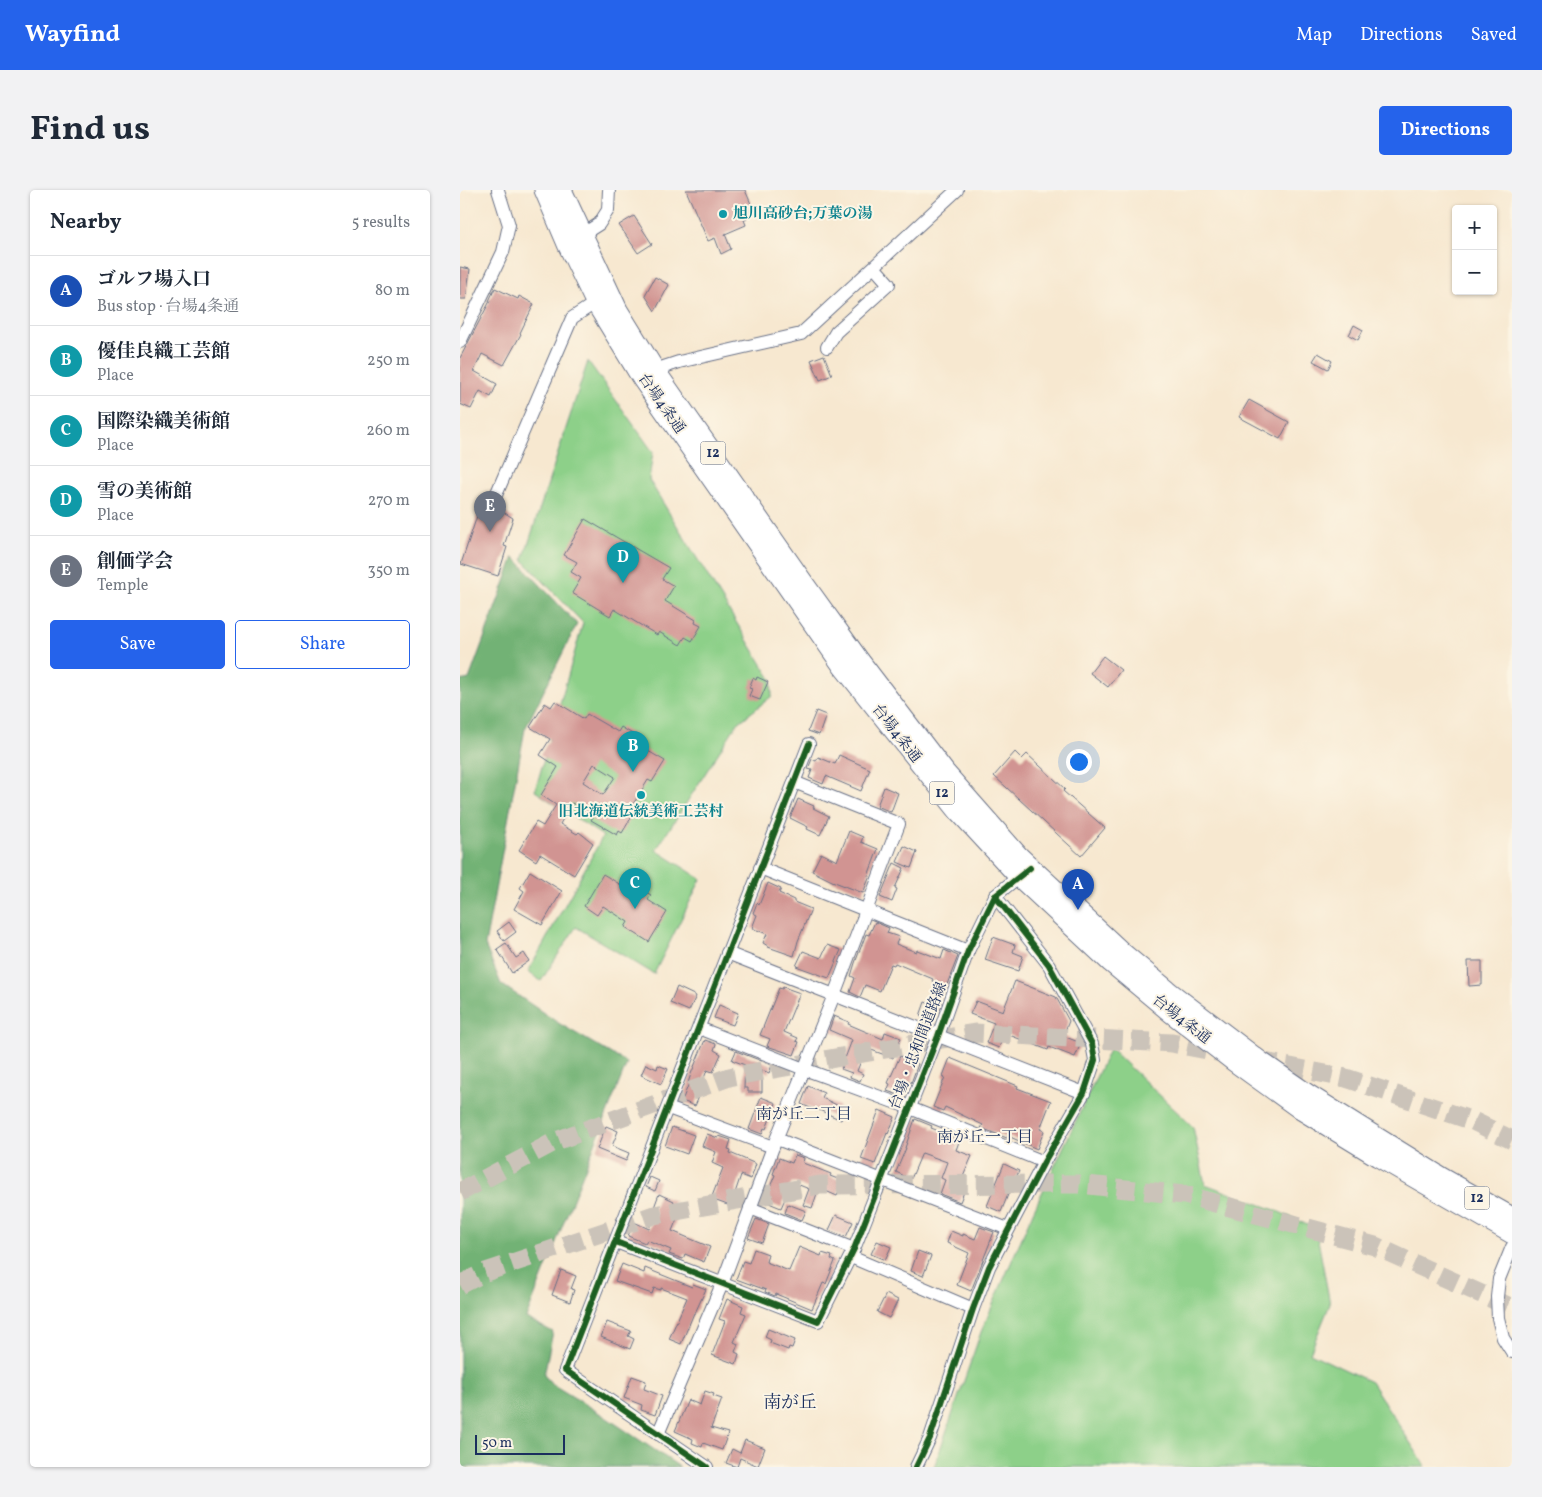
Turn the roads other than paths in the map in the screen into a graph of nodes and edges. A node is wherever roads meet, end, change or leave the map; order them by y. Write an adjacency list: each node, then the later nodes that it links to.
1 (498, 190): 9 (street)
2 (544, 190): 6 (highway, 台場4条通 / 12)
3 (562, 190): 6 (highway, 台場4条通 / 12)
4 (609, 190): 6 (street)
5 (957, 190): 7 (street)
6 (575, 240): 8 (highway, 台場4条通 / 12)
7 (874, 267): 10 (street); 11 (street)
8 (603, 298): 11 (highway, 台場4条通 / 12); 12 (street)
9 (460, 342)
10 (827, 347)
11 (649, 375): 16 (highway, 台場4条通 / 12)
12 (496, 496)
13 (809, 744): 14 (street)
14 (794, 782): 15 (street); 18 (street)
15 (760, 868): 18 (street); 20 (street)
16 (1024, 872): 17 (street, 台場・忠和間道路線); 32 (highway, 台場4条通 / 12); 34 (highway, 台場4条通 / 12)
17 (995, 896): 19 (street, 台場・忠和間道路線); 25 (street)
18 (865, 910): 19 (street); 21 (street)
19 (968, 951): 23 (street, 台場・忠和間道路線)
20 (727, 953): 21 (street); 22 (street)
21 (834, 995): 23 (street); 24 (street)
22 (699, 1028): 24 (street); 26 (street)
23 (938, 1036): 25 (street); 27 (street, 台場・忠和間道路線)
24 (804, 1070): 27 (street); 28 (street)
25 (1084, 1093): 29 (street)
26 (668, 1108): 28 (street); 35 (street)
27 (910, 1108): 29 (street); 30 (street, 台場・忠和間道路線)
28 (775, 1143): 30 (street); 31 (street)
29 (1044, 1162): 33 (street)
30 (881, 1179): 33 (street); 37 (street, 台場・忠和間道路線)
31 (750, 1208): 37 (street); 38 (street)
32 (1512, 1217)
33 (1008, 1229): 39 (street)
34 (1512, 1234)
35 (616, 1242): 38 (street); 41 (street)
36 (1512, 1247): 40 (street)
37 (853, 1253): 38 (street, 台場・忠和間道路線); 39 (street)
38 (722, 1284): 41 (street)
39 (973, 1309): 43 (street)
40 (1512, 1352)
41 (658, 1434): 42 (street)
42 (708, 1467)
43 (916, 1467)

